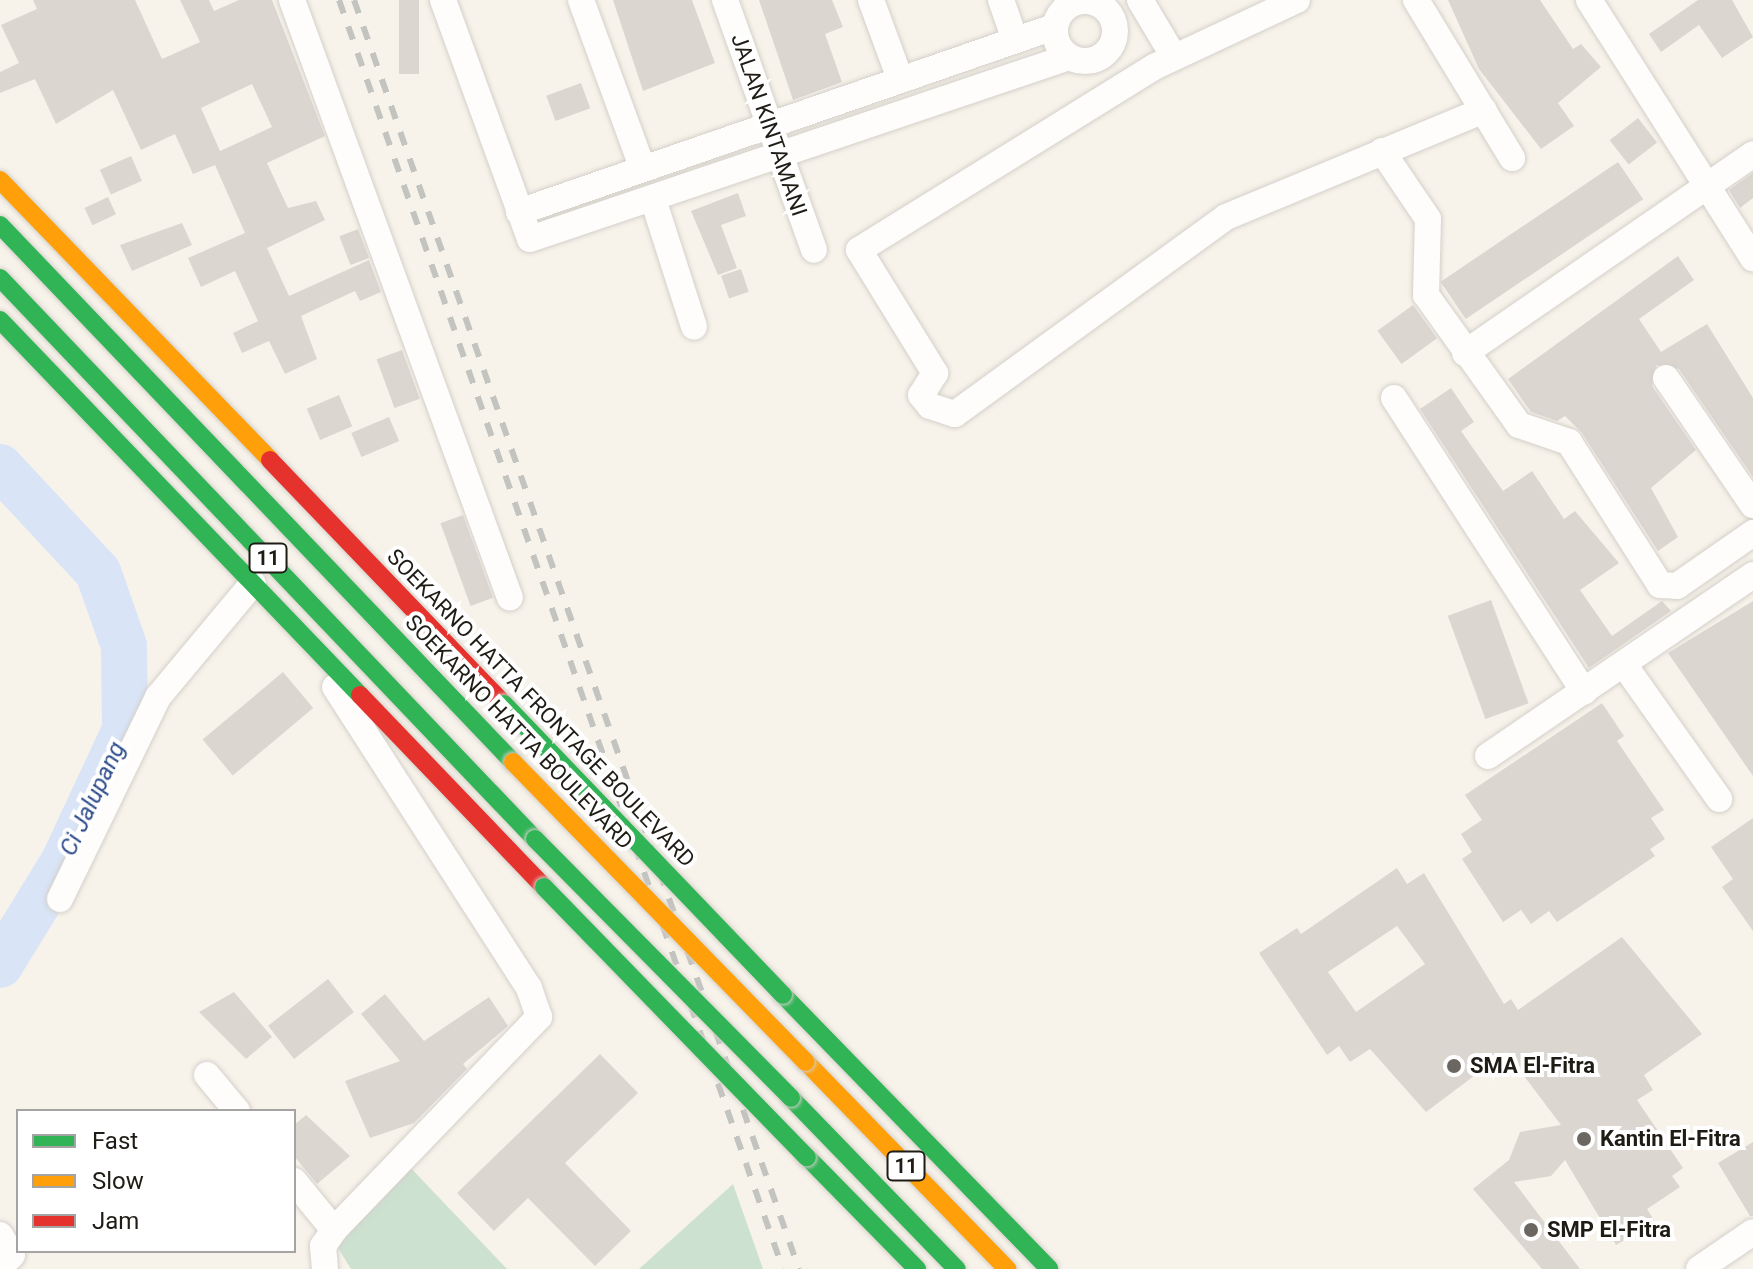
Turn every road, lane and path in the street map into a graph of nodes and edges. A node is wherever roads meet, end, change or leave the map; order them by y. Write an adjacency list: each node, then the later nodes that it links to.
1 (292, 0): 42 (street)
2 (443, 0): 28 (street)
3 (581, 0): 24 (street)
4 (725, 0): 19 (street, JALAN KINTAMANI)
5 (871, 0): 17 (street)
6 (1001, 0): 13 (street)
7 (1140, 0): 16 (street)
8 (1297, 0): 16 (street)
9 (1416, 0): 18 (street)
10 (1589, 0): 26 (street)
11 (1112, 5): 12 (street); 14 (street)
12 (1054, 27): 13 (street); 15 (street)
13 (1015, 40): 17 (street)
14 (1102, 56): 15 (street); 16 (street)
15 (1069, 57): 22 (street)
16 (1164, 62): 20 (street)
17 (900, 79): 19 (street)
18 (1484, 110): 20 (street); 23 (street)
19 (769, 124): 22 (street, JALAN KINTAMANI); 24 (street)
20 (1382, 151): 35 (street)
21 (1753, 154): 26 (street)
22 (780, 155): 27 (street); 30 (street, JALAN KINTAMANI)
23 (1512, 158)
24 (642, 167): 28 (street)
25 (0, 180): 60 (main road, SOEKARNO HATTA FRONTAGE BOULEVARD, bridge)
26 (1707, 186): 31 (street); 35 (street)
27 (653, 199): 28 (street); 34 (street)
28 (519, 212)
29 (0, 225): 59 (main road, SOEKARNO HATTA BOULEVARD / 11, bridge)
30 (814, 250)
31 (1753, 258)
32 (0, 278): 58 (main road, 11, bridge)
33 (0, 320): 41 (main road)
34 (694, 327)
35 (1465, 353): 39 (street)
36 (1666, 378): 38 (street)
37 (1394, 398): 45 (street)
38 (1753, 505)
39 (1753, 533)
40 (1753, 575): 44 (street)
41 (253, 583): 43 (main road); 48 (street)
42 (510, 598)
43 (291, 619): 52 (street); 57 (main road, bridge)
44 (1625, 666): 45 (street); 47 (street)
45 (1584, 692): 46 (street)
46 (1488, 756)
47 (1719, 799)
48 (60, 899)
49 (207, 1075): 50 (street)
50 (235, 1109)
51 (296, 1183): 52 (street)
52 (334, 1230): 56 (street)
53 (1753, 1232): 61 (street)
54 (0, 1235): 55 (street)
55 (0, 1267)
56 (325, 1269)
57 (917, 1269)
58 (957, 1269)
59 (1007, 1269)
60 (1049, 1269)
61 (1699, 1269)

